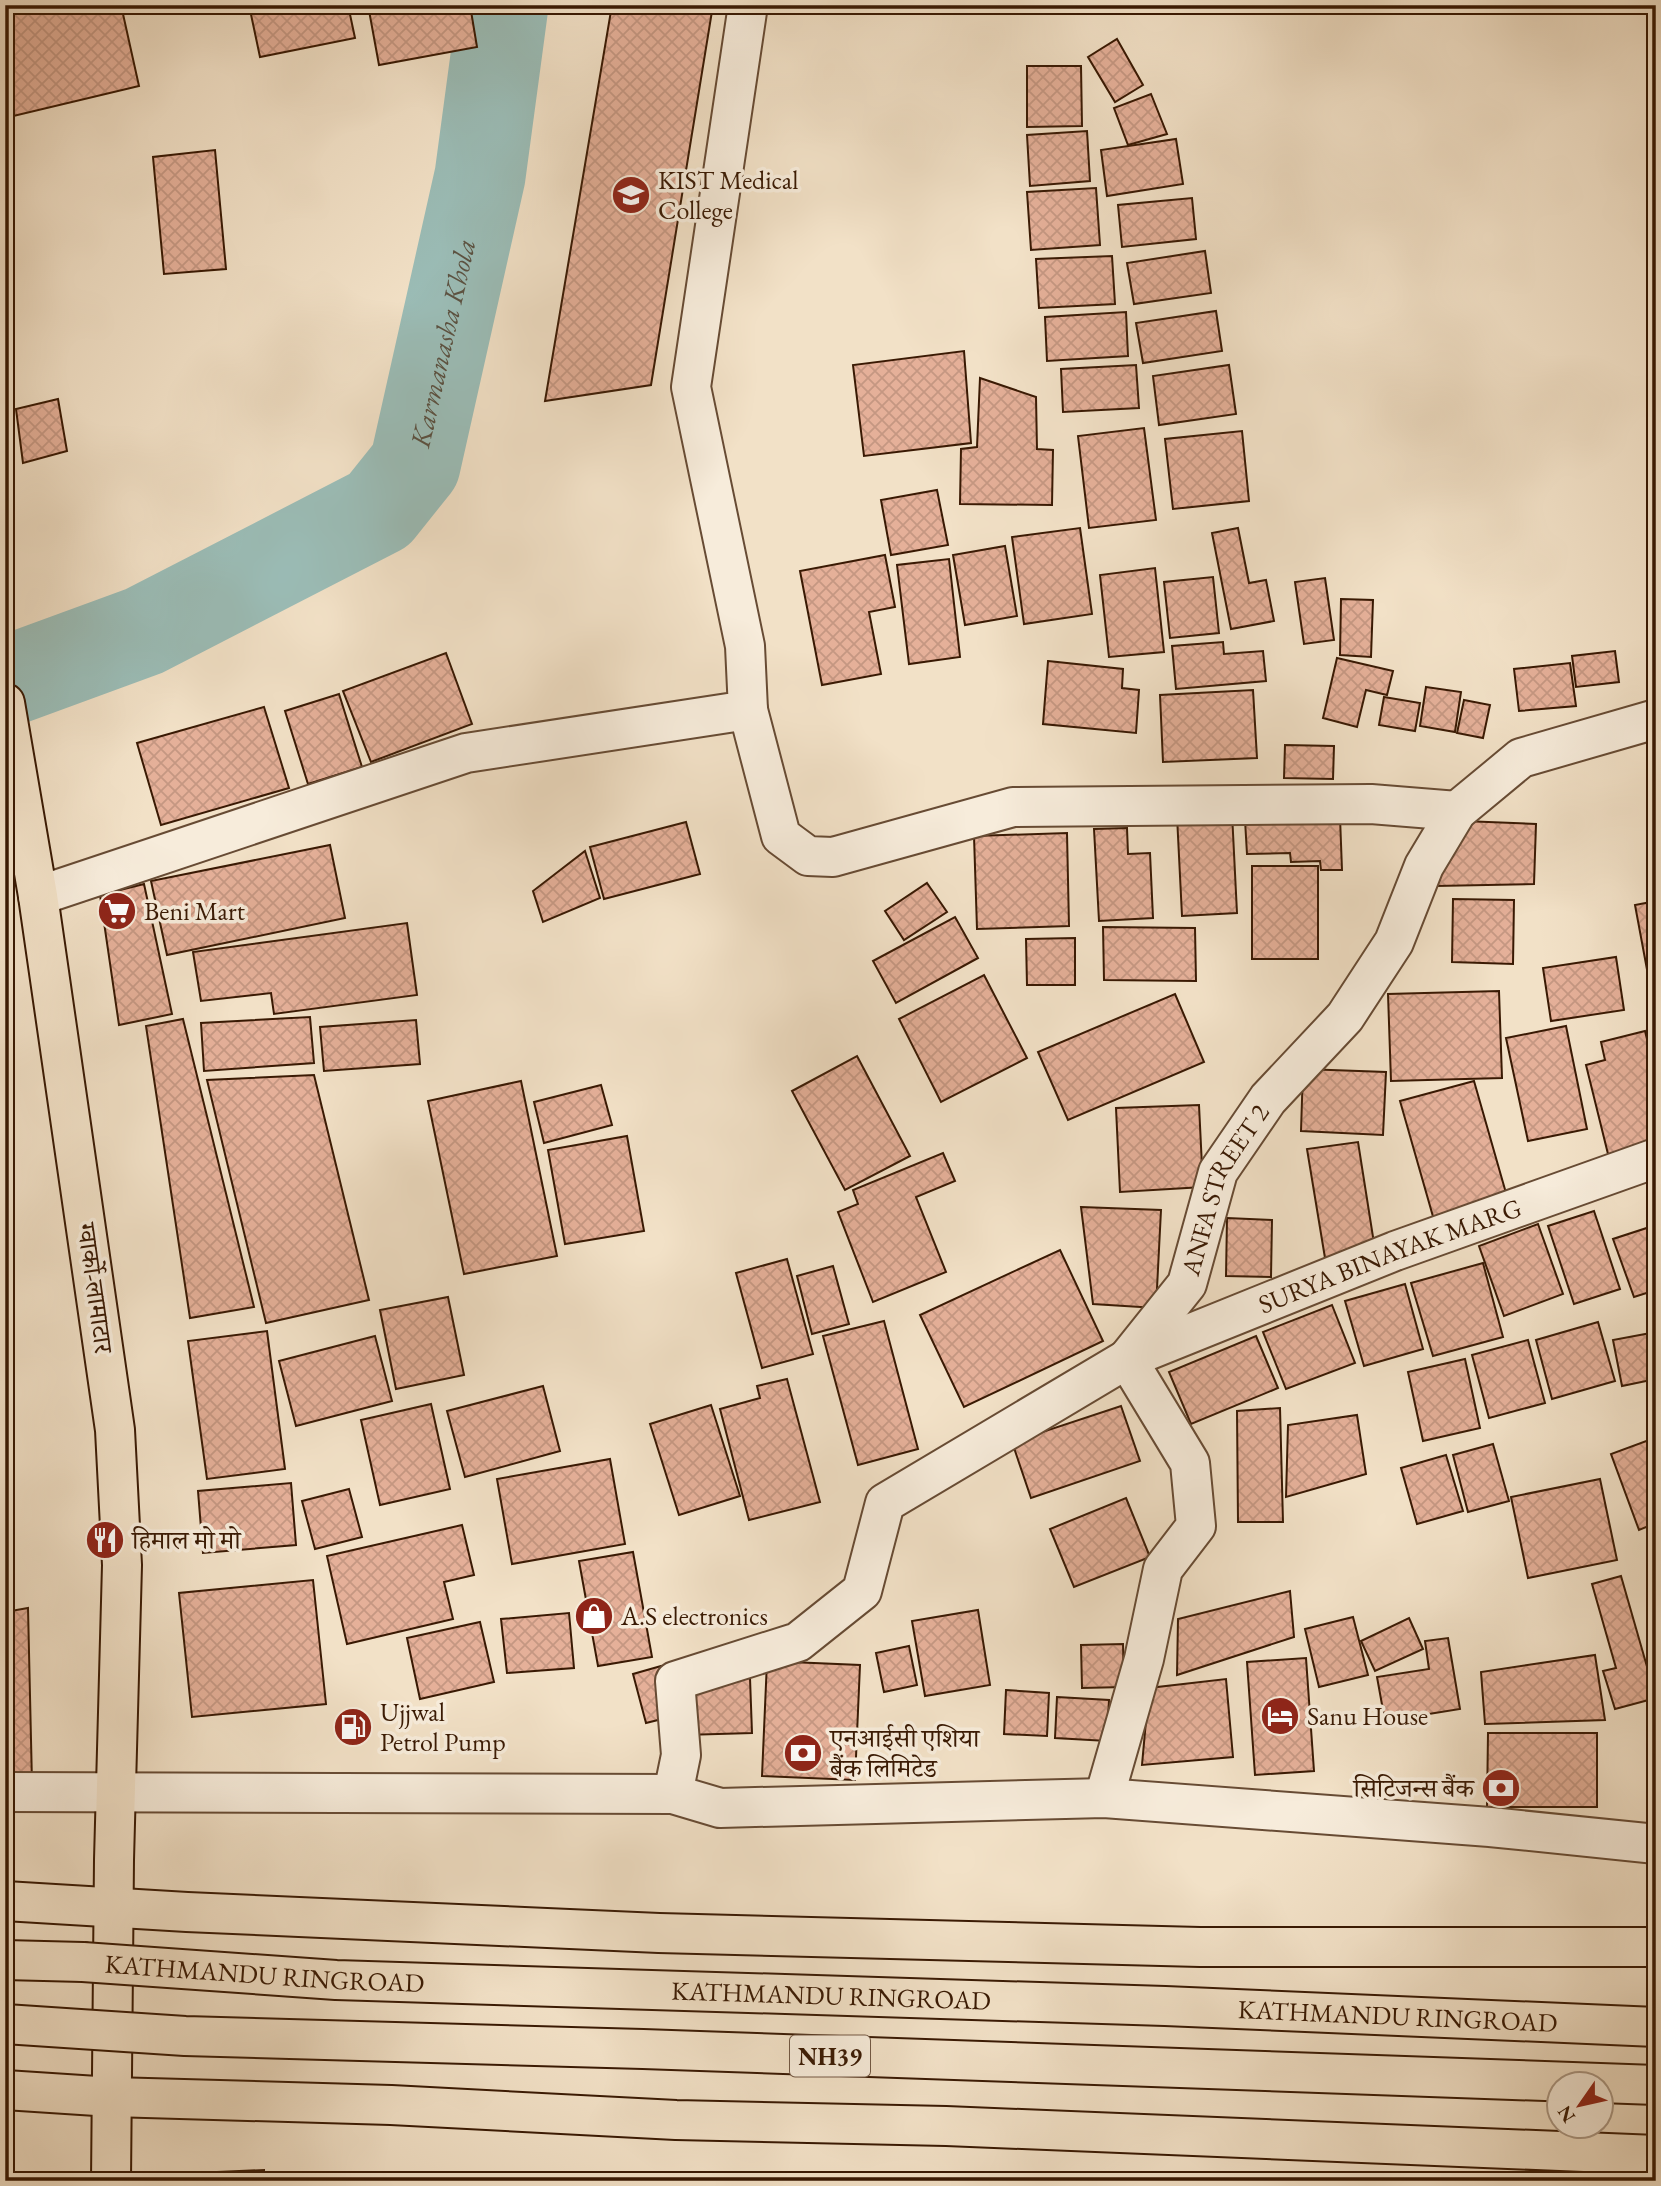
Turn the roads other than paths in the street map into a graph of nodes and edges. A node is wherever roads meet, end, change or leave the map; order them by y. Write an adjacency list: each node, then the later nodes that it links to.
1 (748, 5): 3 (street)
2 (5, 703): 6 (main road, ग्वार्को-लामाटार)
3 (748, 710): 5 (street); 6 (street)
4 (1656, 719): 5 (street, ANFA STREET 2)
5 (1457, 811): 8 (street, ANFA STREET 2)
6 (38, 895): 9 (main road, ग्वार्को-लामाटार)
7 (1656, 1158): 8 (street, SURYA BINAYAK MARG)
8 (1127, 1359): 11 (street); 12 (street)
9 (116, 1791): 10 (street); 11 (street); 15 (main road, ग्वार्को-लामाटार)
10 (5, 1792)
11 (673, 1794): 12 (street)
12 (1104, 1798): 13 (street)
13 (1656, 1844)
14 (5, 1901): 15 (main road)
15 (114, 1908): 16 (main road); 22 (main road, ग्वार्को-लामाटार)
16 (1656, 1947)
17 (5, 1960): 19 (main road, KATHMANDU RINGROAD / NH39, bridge)
18 (5, 2024): 20 (main road, NH39, bridge)
19 (1656, 2027)
20 (1656, 2085)
21 (5, 2090): 22 (main road)
22 (112, 2097): 23 (main road); 24 (main road, ग्वार्को-लामाटार)
23 (1656, 2155)
24 (111, 2181)

